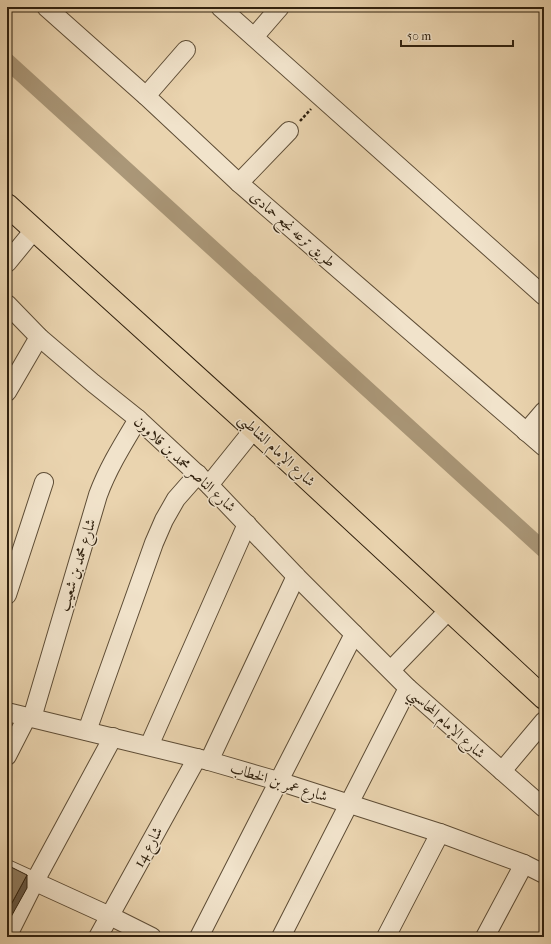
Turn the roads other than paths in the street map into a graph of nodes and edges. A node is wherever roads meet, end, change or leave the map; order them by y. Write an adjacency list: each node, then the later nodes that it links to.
1 (46, 7): 6 (street, طريق ترعه نجع حمادى)
2 (220, 7): 4 (street)
3 (280, 7): 4 (street)
4 (254, 37): 12 (street)
5 (186, 50): 6 (street)
6 (146, 96): 8 (street, طريق ترعه نجع حمادى)
7 (290, 132): 8 (street)
8 (239, 183): 19 (street, طريق ترعه نجع حمادى)
9 (7, 205): 10 (main road, شارع الإمام الشاطبى)
10 (34, 230): 11 (street); 18 (main road, شارع الإمام الشاطبى)
11 (7, 263)
12 (544, 296)
13 (7, 304): 14 (street, شارع الناصر محمد بن قلاوون)
14 (39, 337): 15 (street); 17 (street, شارع الناصر محمد بن قلاوون)
15 (7, 392)
16 (544, 410): 19 (street)
17 (138, 419): 21 (street, شارع الناصر محمد بن قلاوون); 32 (street, شارع محمد بن شعيب)
18 (254, 429): 21 (street); 26 (main road, شارع الإمام الشاطبى)
19 (526, 432): 20 (street, طريق ترعه نجع حمادى)
20 (544, 447)
21 (204, 479): 23 (street, شارع الناصر محمد بن قلاوون); 34 (street)
22 (44, 482): 25 (street)
23 (247, 524): 24 (street, شارع الناصر محمد بن قلاوون); 36 (street)
24 (296, 576): 27 (street, شارع الناصر محمد بن قلاوون); 38 (street, شارع 14)
25 (7, 596)
26 (449, 610): 28 (street); 30 (main road, شارع الإمام الشاطبى)
27 (354, 634): 28 (street, شارع الإمام المحاسبي); 40 (street)
28 (391, 670): 29 (street, شارع الإمام المحاسبي)
29 (408, 688): 39 (street, شارع الإمام المحاسبي); 41 (street)
30 (544, 698)
31 (7, 712): 32 (street, شارع عمر بن الخطاب)
32 (29, 717): 34 (street, شارع عمر بن الخطاب); 37 (street, شارع محمد بن شعيب)
33 (544, 721): 39 (street)
34 (87, 731): 35 (street, شارع عمر بن الخطاب)
35 (113, 737): 36 (street, شارع عمر بن الخطاب); 47 (street)
36 (148, 746): 38 (street, شارع عمر بن الخطاب)
37 (7, 756)
38 (203, 759): 40 (street, شارع عمر بن الخطاب); 48 (street, شارع 14)
39 (502, 771): 42 (street, شارع الإمام المحاسبي)
40 (278, 781): 41 (street, شارع عمر بن الخطاب); 52 (street)
41 (349, 803): 43 (street, شارع عمر بن الخطاب); 53 (street)
42 (544, 808)
43 (440, 833): 44 (street, شارع عمر بن الخطاب); 54 (street)
44 (524, 864): 46 (street, شارع عمر بن الخطاب); 55 (street)
45 (7, 869): 47 (street)
46 (544, 874)
47 (34, 881): 48 (street); 49 (street)
48 (110, 916): 50 (street, شارع 14); 51 (street)
49 (7, 937)
50 (98, 937)
51 (152, 937)
52 (199, 937)
53 (280, 937)
54 (386, 937)
55 (485, 937)

